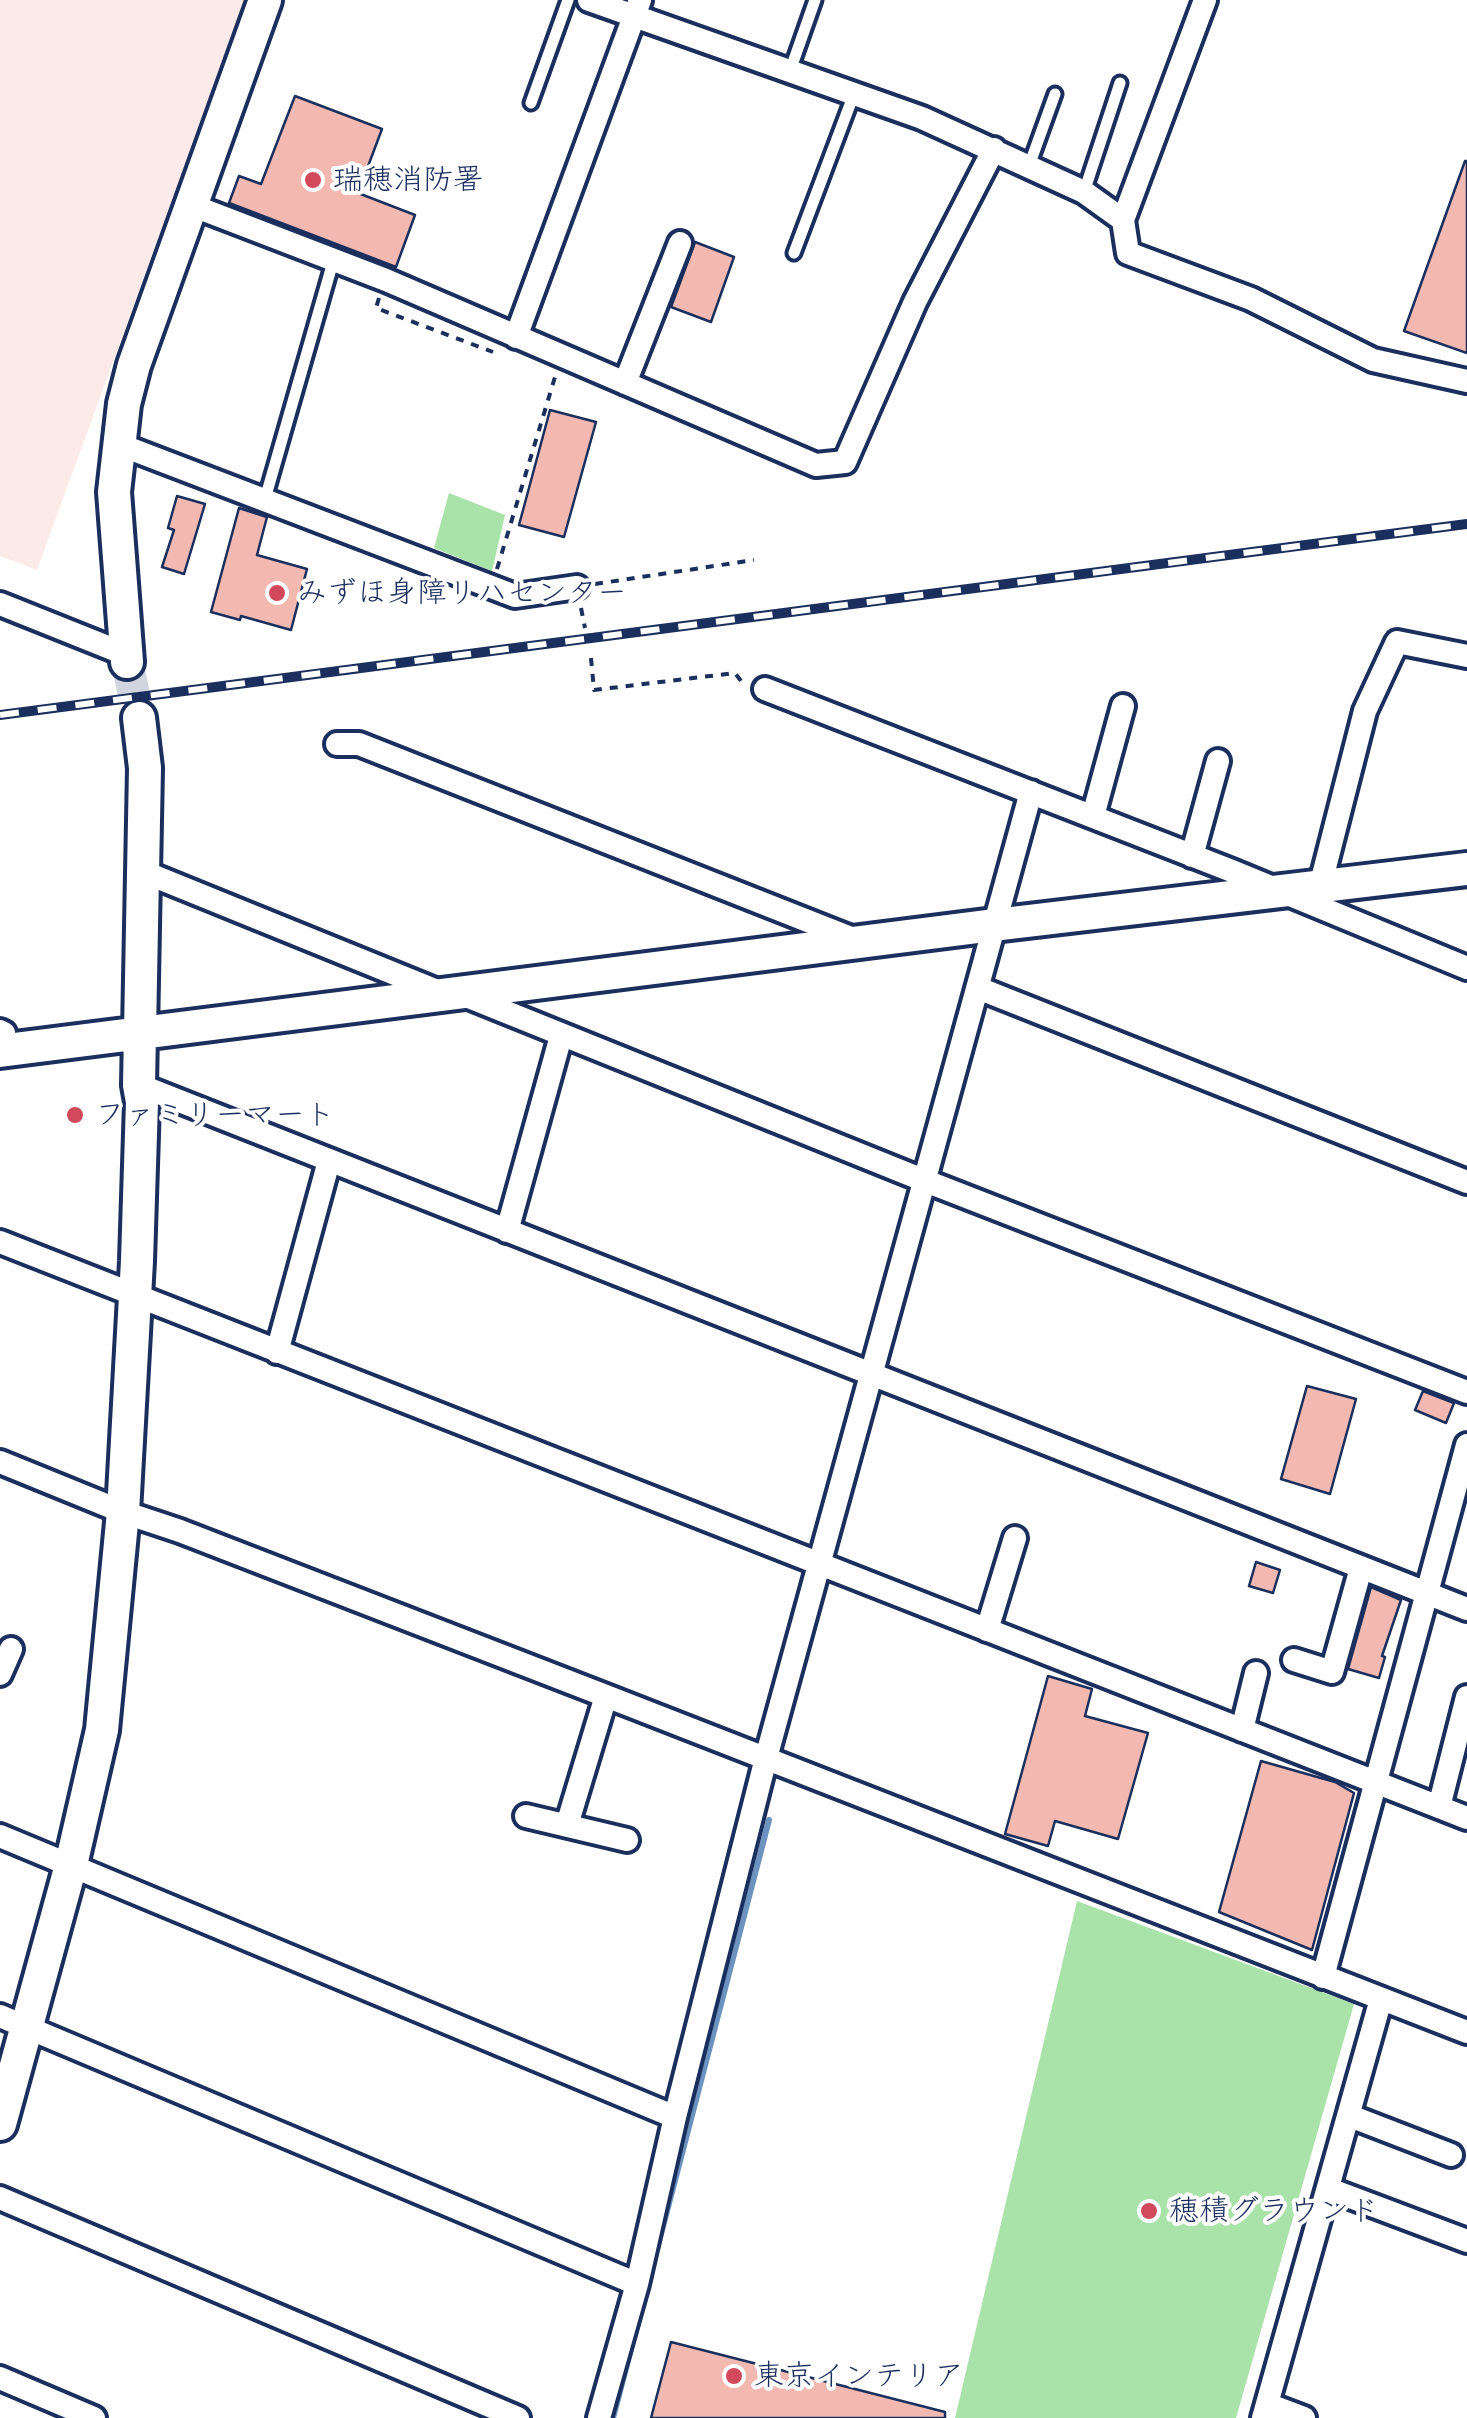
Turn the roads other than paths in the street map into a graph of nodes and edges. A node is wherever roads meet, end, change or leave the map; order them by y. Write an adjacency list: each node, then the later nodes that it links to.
1 (265, 0): 15 (street)
2 (568, 0): 11 (lane)
3 (589, 0): 6 (street)
4 (815, 0): 7 (lane)
5 (1204, 0): 16 (street)
6 (637, 8): 7 (street); 20 (street)
7 (790, 72): 9 (street)
8 (1120, 83): 14 (lane)
9 (854, 94): 12 (street); 18 (lane)
10 (1054, 94): 13 (lane)
11 (530, 104)
12 (994, 150): 13 (street); 22 (street)
13 (1029, 166): 14 (street)
14 (1084, 192): 16 (street)
15 (191, 206): 19 (street); 23 (street)
16 (1124, 220): 21 (street)
17 (680, 243): 22 (street)
18 (794, 253)
19 (334, 262): 20 (street); 24 (lane)
20 (509, 346): 22 (street)
21 (1467, 381)
22 (625, 383)
23 (118, 444): 24 (street); 28 (street)
24 (265, 499): 25 (street)
25 (577, 587)
26 (0, 604): 28 (street)
27 (1467, 656): 39 (street)
28 (126, 658)
29 (765, 689): 34 (street)
30 (1123, 706): 35 (street)
31 (140, 718): 38 (street)
32 (337, 744): 42 (street)
33 (1218, 760): 36 (street)
34 (1031, 792): 35 (street); 41 (street)
35 (1093, 816): 36 (street)
36 (1192, 856): 40 (street)
37 (1467, 869): 39 (street)
38 (144, 872): 45 (street); 46 (street)
39 (1320, 887): 40 (street)
40 (1280, 892): 41 (street); 43 (street)
41 (994, 925): 42 (street); 44 (street)
42 (861, 942): 45 (street)
43 (1467, 968)
44 (978, 988): 51 (street); 52 (street)
45 (451, 993): 46 (street); 47 (street)
46 (140, 1034): 48 (street); 49 (street)
47 (561, 1036): 51 (street); 53 (street)
48 (1, 1038)
49 (139, 1085): 50 (street); 55 (street)
50 (329, 1161): 53 (street); 56 (street)
51 (923, 1180): 57 (street); 58 (street)
52 (1467, 1182)
53 (507, 1231): 57 (street)
54 (0, 1242): 55 (street)
55 (135, 1296): 56 (street); 61 (street)
56 (277, 1352): 63 (street)
57 (869, 1374): 63 (street); 64 (street)
58 (1467, 1392)
59 (1467, 1445): 65 (street)
60 (0, 1462): 61 (street)
61 (123, 1512): 72 (street); 83 (street)
62 (1015, 1538): 67 (street)
63 (820, 1564): 67 (street); 75 (street)
64 (1361, 1568): 65 (street); 69 (street)
65 (1427, 1594): 66 (street); 76 (street)
66 (1467, 1609)
67 (987, 1630): 74 (street)
68 (10, 1650): 71 (street)
69 (1294, 1660)
70 (1256, 1673): 74 (street)
71 (0, 1674)
72 (606, 1696): 75 (street); 80 (street)
73 (1467, 1697): 77 (street)
74 (1242, 1730): 76 (street)
75 (766, 1758): 84 (street); 89 (street)
76 (1374, 1782): 77 (street); 84 (street)
77 (1438, 1807): 79 (street)
78 (526, 1816): 80 (street)
79 (1467, 1818)
80 (567, 1825): 82 (street)
81 (0, 1836): 83 (street)
82 (626, 1840)
83 (70, 1865): 86 (street); 89 (street)
84 (1323, 1977): 85 (street)
85 (1381, 1999): 87 (street); 88 (street)
86 (13, 2021): 90 (street); 95 (street)
87 (1467, 2032)
88 (1350, 2116): 91 (street); 92 (street)
89 (675, 2117): 95 (street)
90 (0, 2124)
91 (1451, 2156)
92 (1329, 2188): 94 (street); 97 (street)
93 (0, 2198): 99 (street)
94 (1467, 2241)
95 (637, 2284): 100 (street)
96 (0, 2378): 98 (street)
97 (1265, 2411): 101 (street)
98 (94, 2418)
99 (518, 2418)
100 (599, 2418)
101 (1304, 2418)

